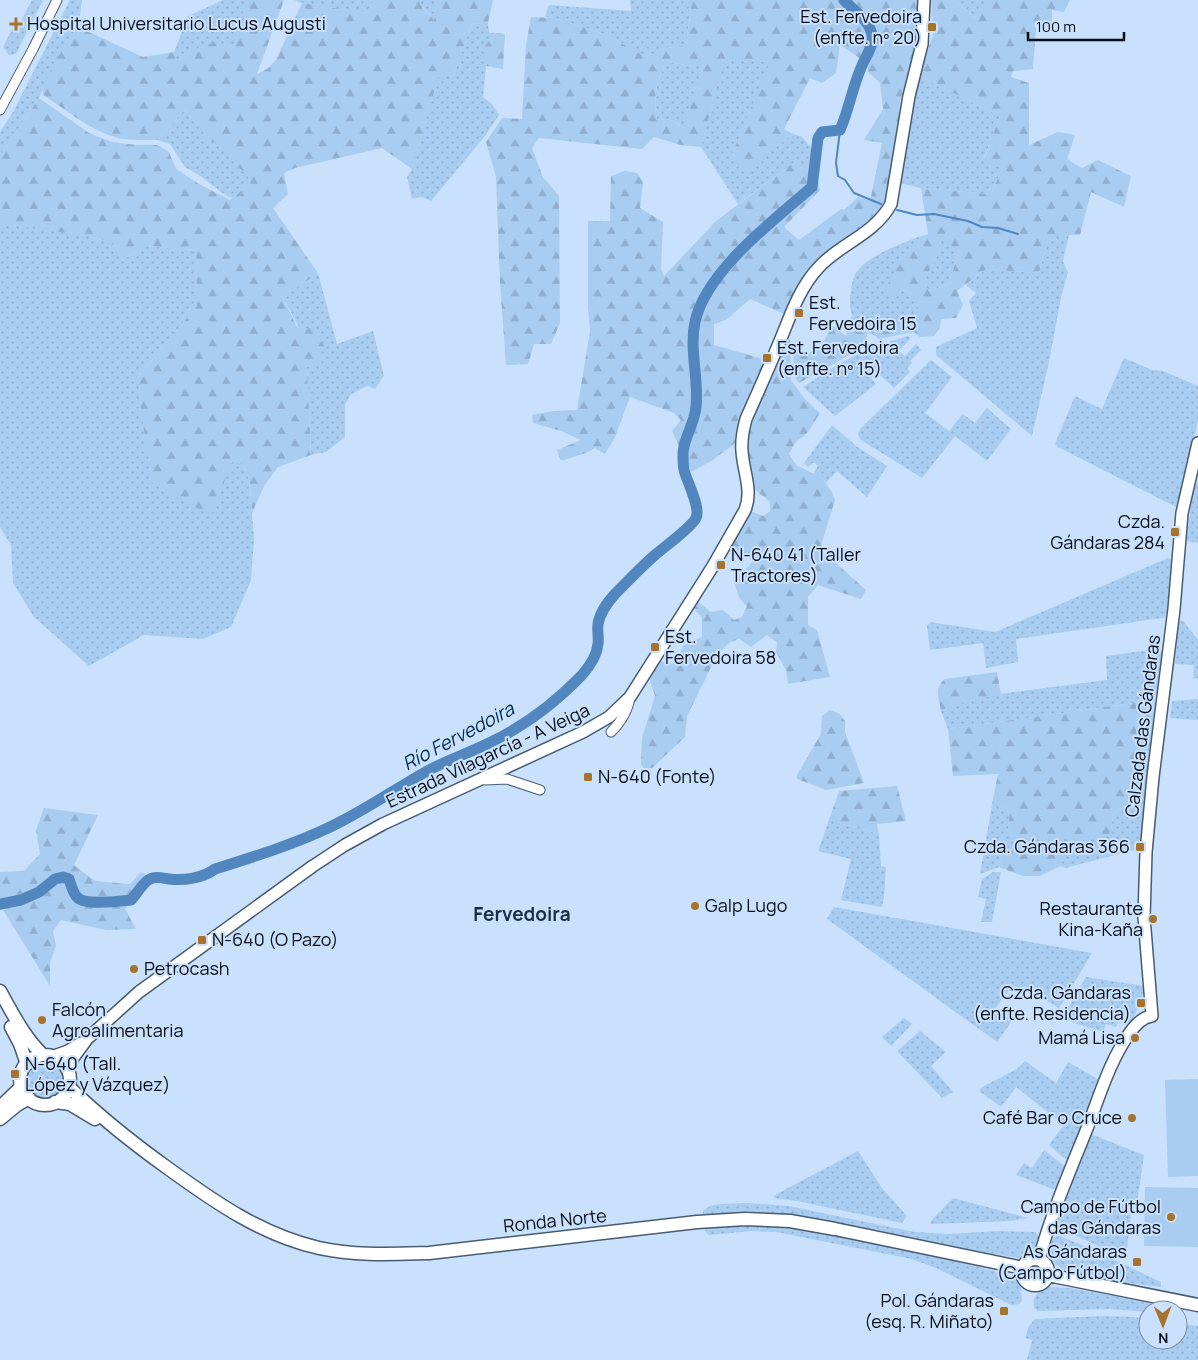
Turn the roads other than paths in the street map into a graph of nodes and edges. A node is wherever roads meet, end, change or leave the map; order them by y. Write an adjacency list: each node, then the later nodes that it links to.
1 (57, 0): 3 (street)
2 (924, 0): 5 (main road, Estrada Vilagarcía - A Veiga)
3 (0, 110)
4 (1198, 443): 22 (main road, Calzada das Gándaras)
5 (630, 697): 6 (street); 7 (main road, Estrada Vilagarcía - A Veiga)
6 (611, 732)
7 (473, 783): 8 (street); 11 (main road, Estrada Vilagarcía - A Veiga)
8 (540, 790)
9 (0, 991): 12 (highway)
10 (0, 1008): 13 (highway)
11 (87, 1039): 12 (main road, Estrada Vilagarcía - A Veiga); 14 (main road, Estrada Vilagarcía - A Veiga)
12 (49, 1056): 13 (highway, Estrada Vilagarcía - A Veiga); 14 (highway)
13 (26, 1064): 15 (highway)
14 (68, 1070): 16 (highway)
15 (22, 1086): 17 (highway); 19 (highway)
16 (69, 1087): 18 (highway); 21 (highway, Ronda Norte)
17 (29, 1098): 18 (highway); 20 (highway)
18 (55, 1102): 21 (highway, Ronda Norte)
19 (0, 1107)
20 (0, 1119)
21 (119, 1132): 23 (highway, Ronda Norte)
22 (1039, 1259): 23 (highway); 24 (highway)
23 (1023, 1268): 24 (highway)
24 (1048, 1275): 25 (highway)
25 (1198, 1305)

